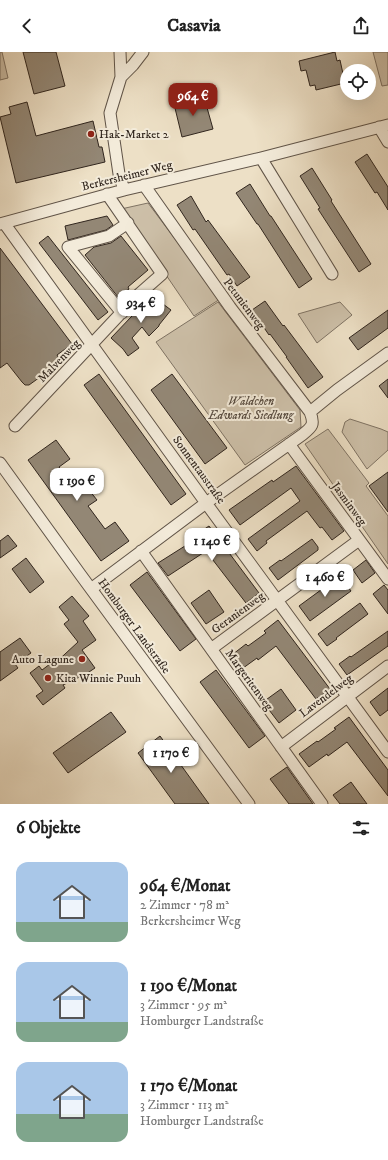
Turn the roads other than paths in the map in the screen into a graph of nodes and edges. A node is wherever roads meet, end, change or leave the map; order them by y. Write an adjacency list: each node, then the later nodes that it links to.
1 (120, 52): 3 (street)
2 (142, 52): 3 (street)
3 (121, 77): 8 (street)
4 (384, 126): 5 (street); 6 (street, Berkersheimer Weg)
5 (388, 142)
6 (261, 158): 7 (street, Berkersheimer Weg); 12 (street)
7 (144, 185): 8 (street, Berkersheimer Weg); 16 (street, Petunienweg)
8 (124, 190): 9 (street, Berkersheimer Weg)
9 (107, 194): 10 (street, Berkersheimer Weg); 11 (street, Malvenweg)
10 (2, 223): 14 (street, Sonnentaustraße)
11 (128, 223): 13 (street, Malvenweg); 13 (street)
12 (332, 274)
13 (122, 313): 14 (street, Malvenweg)
14 (93, 345): 17 (street, Malvenweg); 20 (street, Sonnentaustraße)
15 (388, 353): 16 (street)
16 (310, 412): 18 (street)
17 (15, 426)
18 (289, 444): 20 (street); 21 (street, Jasminweg)
19 (0, 462): 24 (street, Homburger Landstraße)
20 (206, 503): 22 (street); 25 (street, Sonnentaustraße)
21 (359, 540): 23 (street, Jasminweg); 25 (street, Geranienweg)
22 (141, 551): 24 (street); 26 (street, Margeritenweg)
23 (388, 579)
24 (91, 588): 31 (street, Homburger Landstraße)
25 (278, 600): 26 (street, Geranienweg); 28 (street, Sonnentaustraße)
26 (211, 649): 29 (street, Margeritenweg)
27 (388, 666): 28 (street, Lavendelweg)
28 (348, 696): 29 (street, Lavendelweg); 30 (street, Sonnentaustraße)
29 (281, 747): 32 (street, Margeritenweg)
30 (388, 752)
31 (249, 804)
32 (322, 804)

